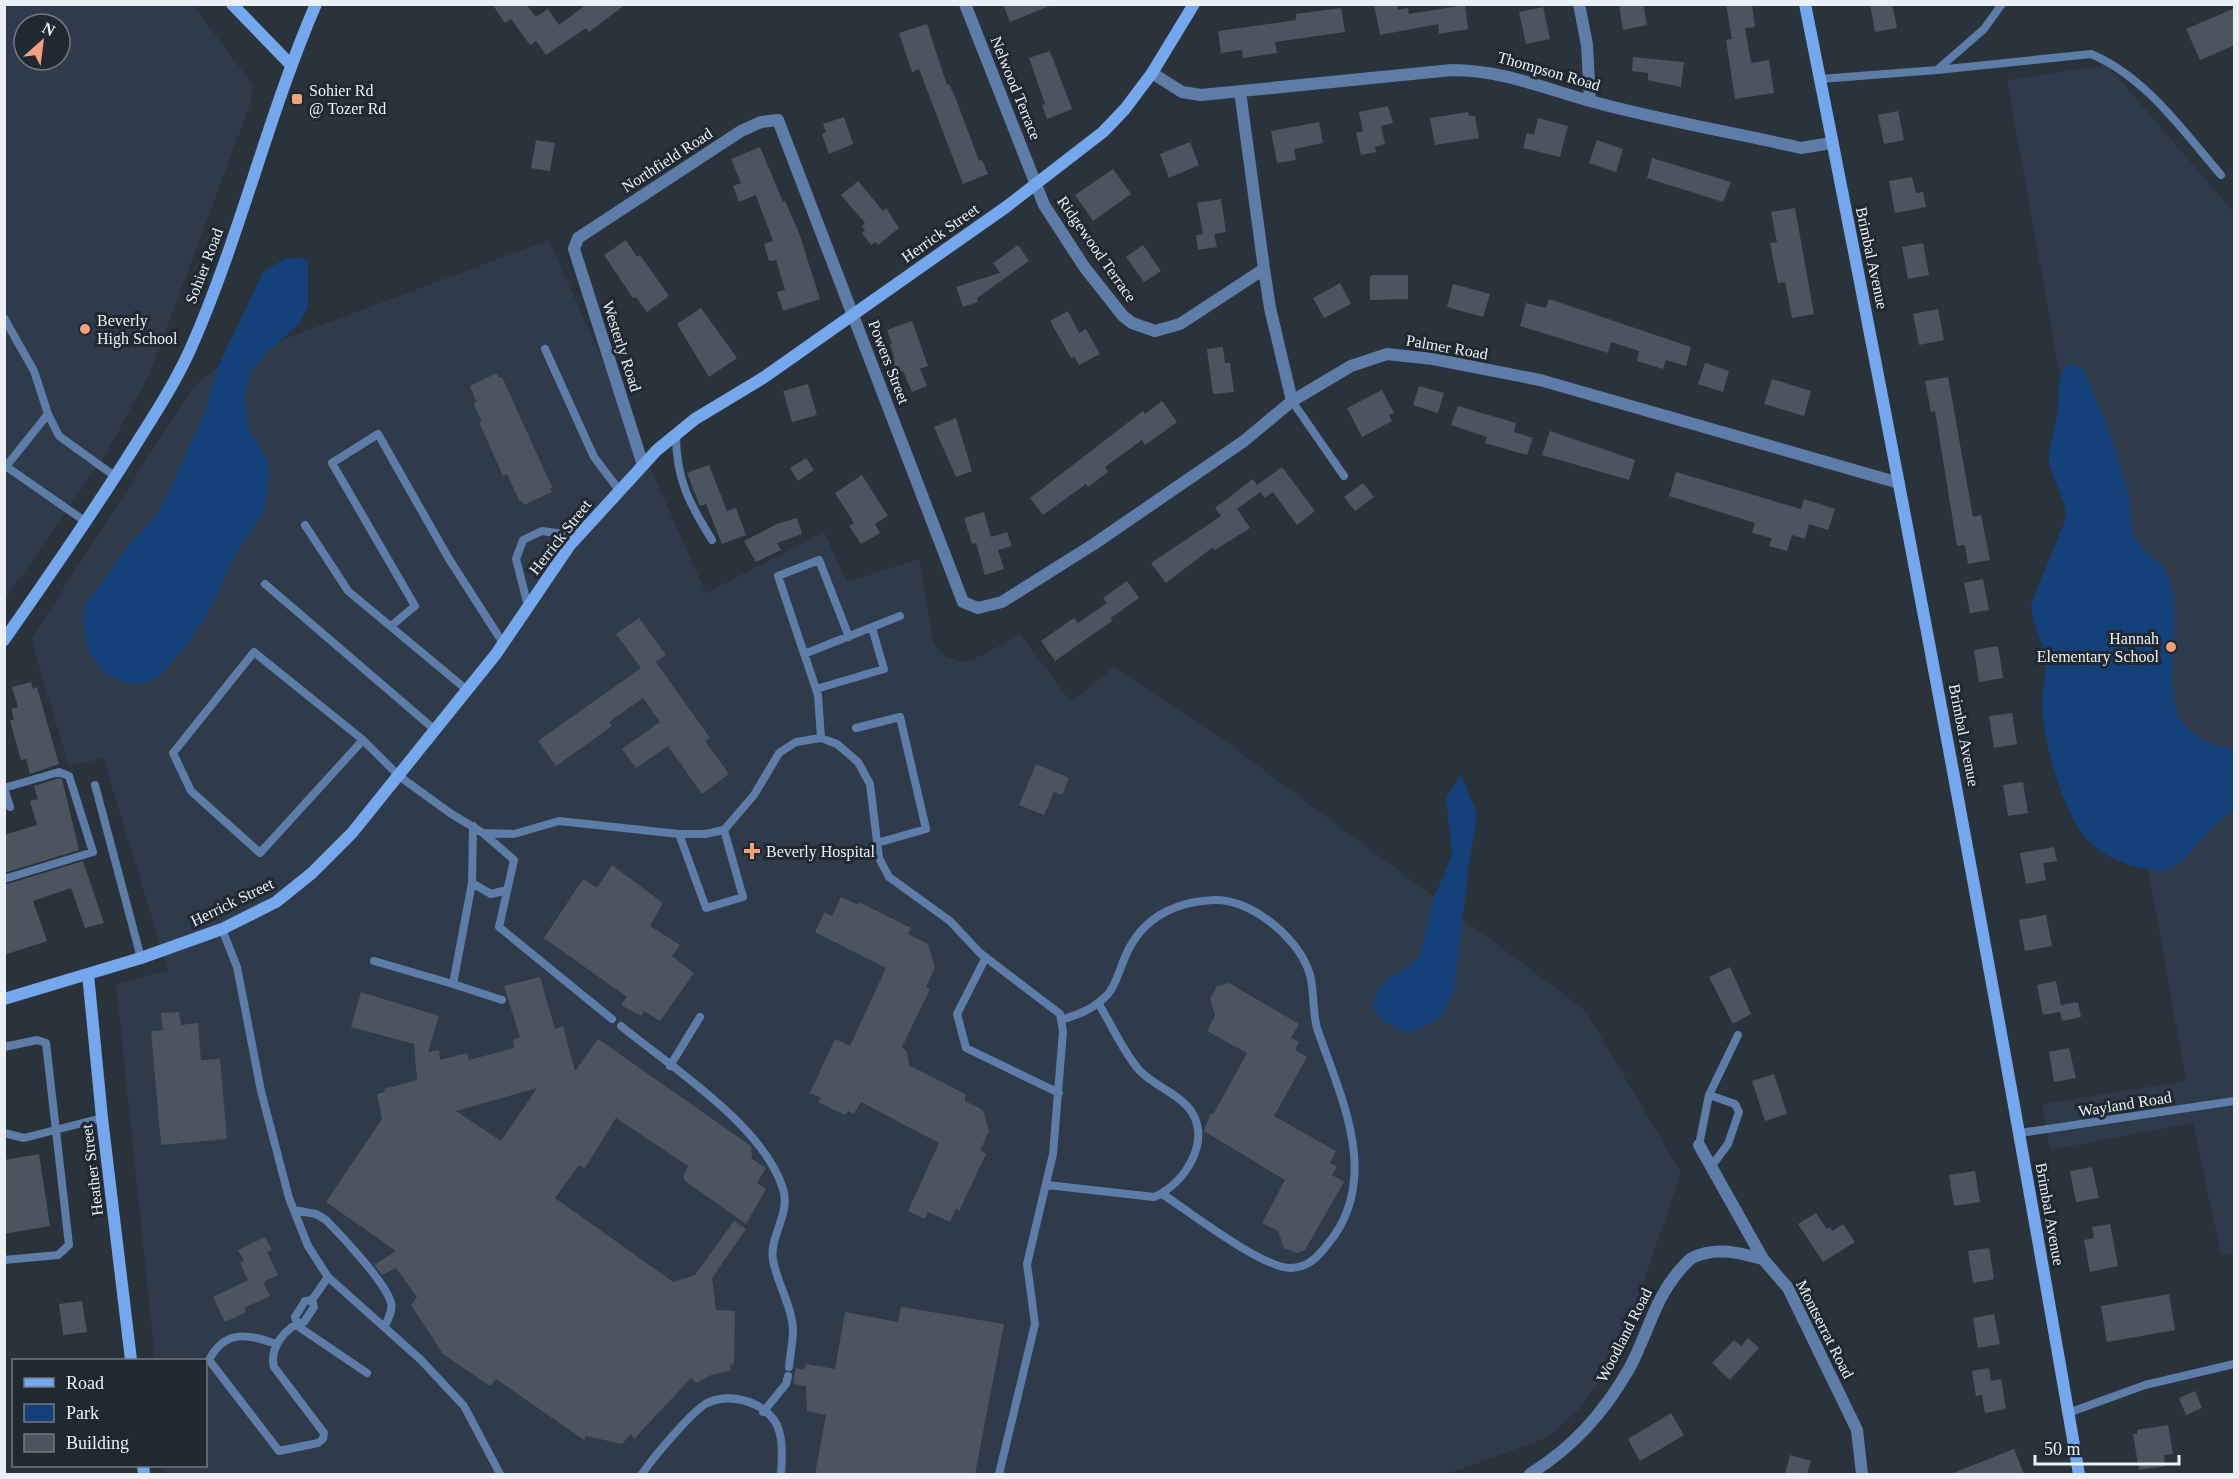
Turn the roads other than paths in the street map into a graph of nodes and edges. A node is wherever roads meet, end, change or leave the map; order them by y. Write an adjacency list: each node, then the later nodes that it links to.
1 (232, 4): 8 (main road)
2 (316, 4): 8 (main road, Sohier Road)
3 (965, 4): 17 (street, Nelwood Terrace)
4 (1194, 4): 10 (main road, Herrick Street)
5 (1579, 4): 13 (street)
6 (1805, 4): 11 (main road, Brimbal Avenue)
7 (2002, 4): 9 (lane)
8 (290, 64): 29 (main road, Sohier Road)
9 (1937, 70): 11 (lane); 16 (lane)
10 (1152, 73): 12 (street, Thompson Road); 17 (main road, Herrick Street)
11 (1820, 79): 15 (main road, Brimbal Avenue)
12 (1240, 91): 13 (street, Thompson Road); 19 (street)
13 (1590, 101): 15 (street, Thompson Road)
14 (778, 120): 18 (street, Northfield Road); 20 (street, Powers Street)
15 (1831, 143): 30 (main road, Brimbal Avenue)
16 (2221, 175)
17 (1036, 184): 19 (street, Ridgewood Terrace); 20 (main road, Herrick Street)
18 (578, 238): 26 (street, Westerly Road)
19 (1264, 268): 23 (street)
20 (853, 315): 25 (main road, Herrick Street); 38 (street, Powers Street)
21 (4, 318): 24 (lane)
22 (545, 349): 31 (lane)
23 (1292, 401): 28 (lane); 30 (street, Palmer Road); 38 (street, Palmer Road)
24 (48, 414): 27 (lane); 29 (lane)
25 (675, 435): 26 (main road, Herrick Street); 35 (lane)
26 (643, 465): 31 (main road, Herrick Street)
27 (5, 467): 32 (lane)
28 (1344, 476)
29 (116, 477): 32 (main road, Sohier Road)
30 (1899, 483): 86 (main road, Brimbal Avenue)
31 (619, 490): 34 (main road, Herrick Street)
32 (86, 522): 43 (main road, Sohier Road)
33 (305, 525): 40 (lane)
34 (578, 536): 37 (main road, Herrick Street); 37 (lane)
35 (712, 540)
36 (265, 584): 49 (lane)
37 (528, 606): 44 (main road, Herrick Street)
38 (978, 608)
39 (900, 616): 41 (lane)
40 (391, 626): 44 (lane); 47 (lane)
41 (872, 628): 42 (lane); 46 (lane)
42 (849, 637): 45 (lane); 45 (lane)
43 (4, 640)
44 (503, 643): 47 (main road, Herrick Street)
45 (804, 654): 46 (lane)
46 (816, 689): 50 (lane)
47 (467, 690): 49 (main road, Herrick Street)
48 (856, 728): 60 (lane)
49 (435, 730): 52 (main road, Herrick Street)
50 (821, 738): 57 (lane); 60 (lane)
51 (363, 740): 51 (lane); 52 (lane)
52 (399, 776): 56 (lane); 64 (main road, Herrick Street)
53 (94, 785): 66 (lane)
54 (4, 788): 55 (lane); 61 (lane)
55 (10, 807)
56 (473, 826): 58 (lane); 62 (lane)
57 (724, 830): 59 (lane); 59 (lane)
58 (483, 832): 59 (lane); 63 (lane)
59 (679, 834)
60 (877, 843): 65 (lane)
61 (4, 879)
62 (472, 883): 63 (lane); 69 (lane)
63 (507, 890): 74 (lane)
64 (222, 929): 66 (main road, Herrick Street); 91 (lane)
65 (986, 957): 75 (lane); 80 (lane)
66 (141, 958): 68 (main road, Herrick Street)
67 (374, 961): 69 (lane)
68 (88, 974): 70 (main road, Herrick Street); 83 (main road, Heather Street)
69 (453, 984): 71 (lane)
70 (4, 999)
71 (502, 1000)
72 (1098, 1003): 75 (lane); 90 (lane); 90 (lane)
73 (700, 1017): 79 (lane)
74 (612, 1019)
75 (1061, 1020): 80 (lane)
76 (621, 1026): 79 (lane)
77 (1738, 1035): 81 (lane)
78 (4, 1047): 84 (lane)
79 (670, 1066): 100 (lane)
80 (1059, 1093): 89 (lane)
81 (1709, 1095): 87 (lane); 88 (lane)
82 (2235, 1101): 86 (lane, Wayland Road)
83 (102, 1118): 84 (lane); 98 (main road, Heather Street)
84 (57, 1130): 85 (lane); 93 (lane)
85 (4, 1132)
86 (2020, 1133): 104 (main road, Brimbal Avenue)
87 (1699, 1145): 88 (street, Montserrat Road)
88 (1711, 1167): 92 (street, Montserrat Road)
89 (1047, 1185): 90 (lane); 108 (lane)
90 (1162, 1194)
91 (294, 1210): 94 (lane); 96 (lane)
92 (1763, 1259): 109 (street, Woodland Road); 110 (street, Montserrat Road)
93 (4, 1260)
94 (328, 1277): 95 (lane); 96 (lane)
95 (296, 1324): 97 (lane); 101 (lane)
96 (385, 1326): 105 (lane)
97 (276, 1344): 97 (lane)
98 (131, 1359)
99 (2235, 1364): 104 (lane)
100 (789, 1367)
101 (367, 1373)
102 (788, 1376): 103 (lane)
103 (764, 1412): 106 (lane); 107 (lane)
104 (2068, 1413): 111 (main road, Brimbal Avenue)
105 (500, 1474)
106 (642, 1474)
107 (780, 1474)
108 (999, 1474)
109 (1530, 1474)
110 (1862, 1474)
111 (2079, 1474)

